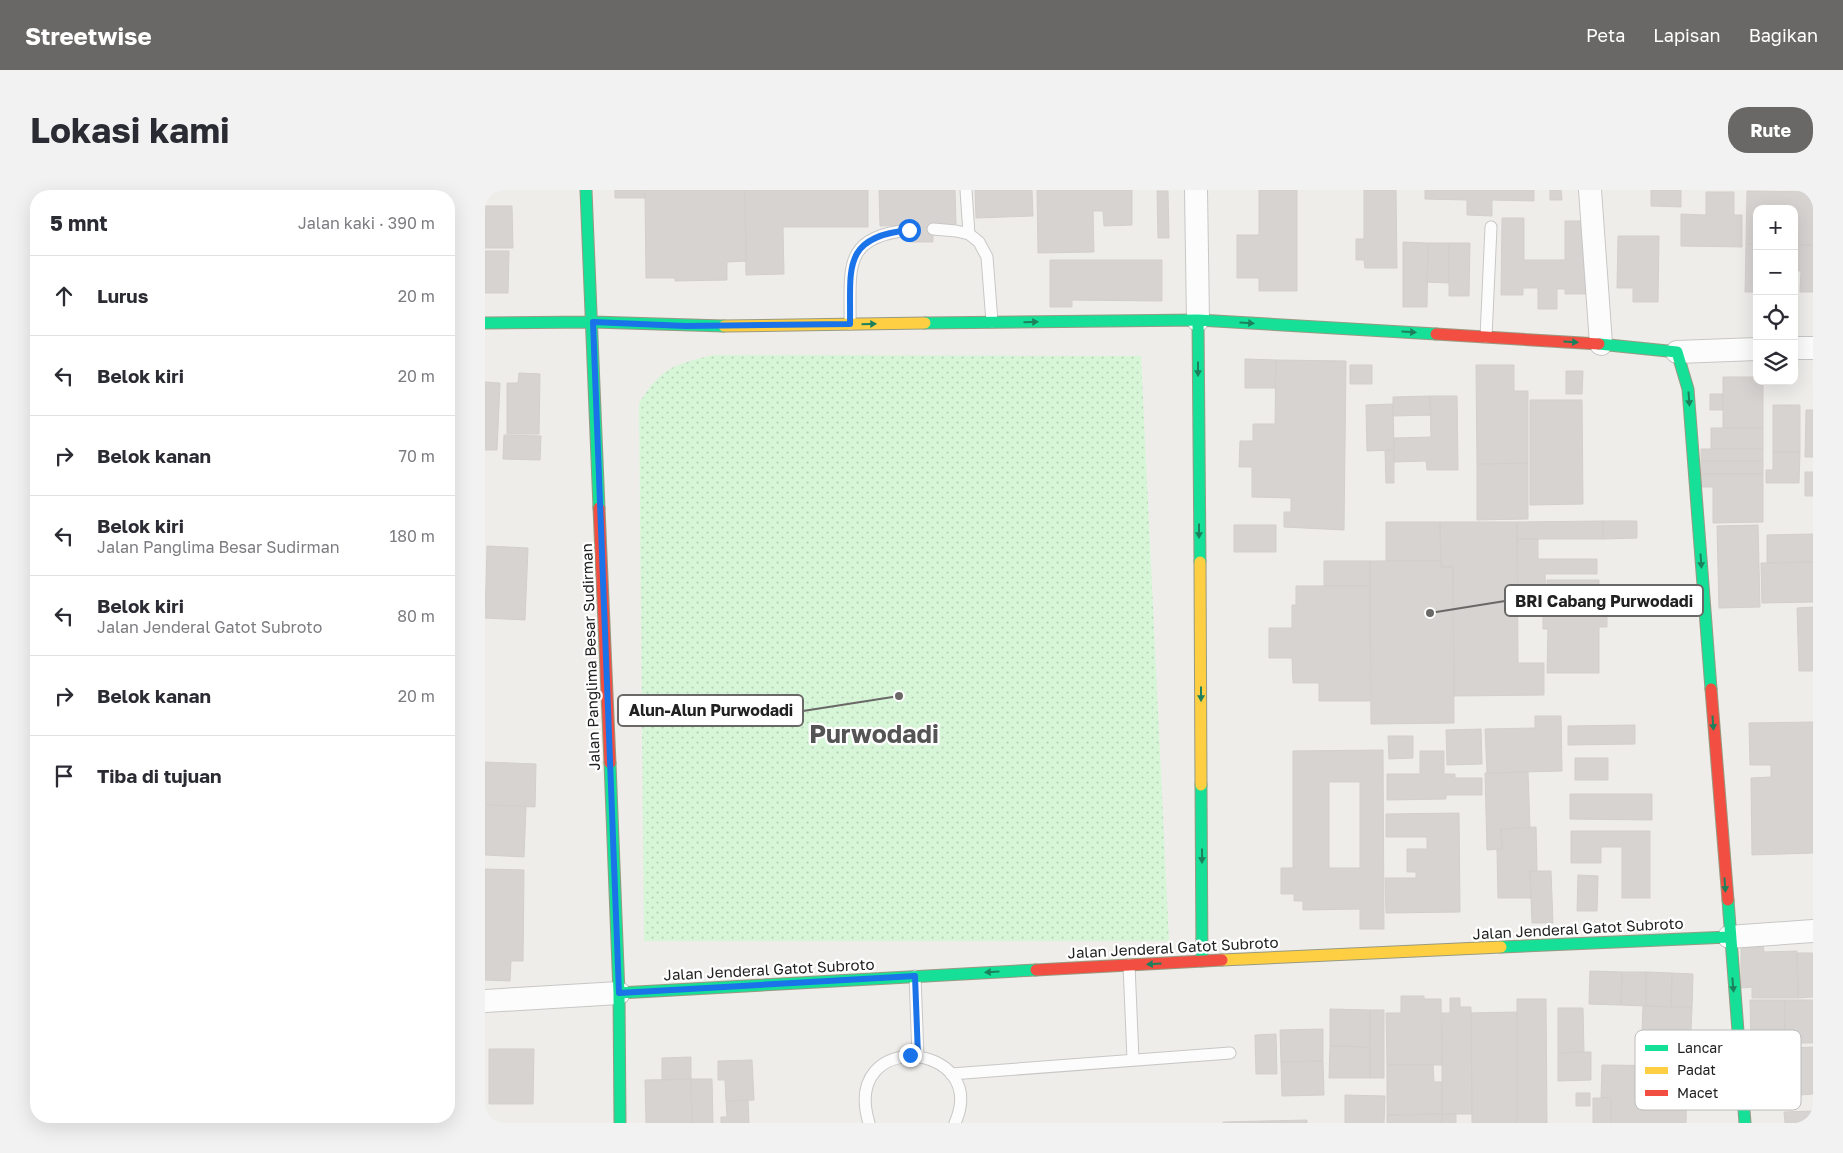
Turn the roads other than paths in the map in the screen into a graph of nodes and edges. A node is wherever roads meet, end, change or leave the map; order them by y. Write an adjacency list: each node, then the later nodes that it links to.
1 (586, 190): 10 (main road, Jalan Panglima Besar Sudirman)
2 (966, 190): 8 (lane)
3 (1196, 190): 9 (street)
4 (1589, 190): 15 (street)
5 (1491, 227): 14 (lane)
6 (909, 230): 13 (lane)
7 (933, 230): 8 (lane)
8 (969, 234): 11 (lane)
9 (1198, 320): 11 (main road, one-way to 9); 14 (main road, one-way to 14); 22 (main road, one-way to 22)
10 (593, 322): 12 (main road); 13 (main road); 25 (main road, Jalan Panglima Besar Sudirman)
11 (992, 322): 13 (main road, one-way to 11)
12 (485, 323)
13 (850, 324)
14 (1486, 337): 15 (main road, one-way to 15)
15 (1601, 344): 19 (main road)
16 (1798, 348): 17 (street)
17 (1813, 348)
18 (1753, 350): 19 (street)
19 (1677, 352): 21 (main road, one-way to 21)
20 (1813, 931): 21 (street)
21 (1729, 937): 22 (main road, Jalan Jenderal Gatot Subroto); 27 (main road, one-way to 27)
22 (1203, 961): 23 (main road, Jalan Jenderal Gatot Subroto, one-way to 23)
23 (1129, 965): 24 (main road, Jalan Jenderal Gatot Subroto, one-way to 24); 30 (lane)
24 (915, 976): 25 (main road, Jalan Jenderal Gatot Subroto); 29 (lane)
25 (619, 993): 26 (street); 33 (main road, Jalan Panglima Besar Sudirman)
26 (485, 1001)
27 (1737, 1030)
28 (1230, 1053): 30 (lane)
29 (918, 1056): 31 (lane); 34 (lane)
30 (1133, 1059): 31 (lane)
31 (951, 1074): 35 (lane)
32 (1744, 1110): 36 (main road, one-way to 36)
33 (619, 1121)
34 (869, 1123)
35 (955, 1123)
36 (1745, 1123)

